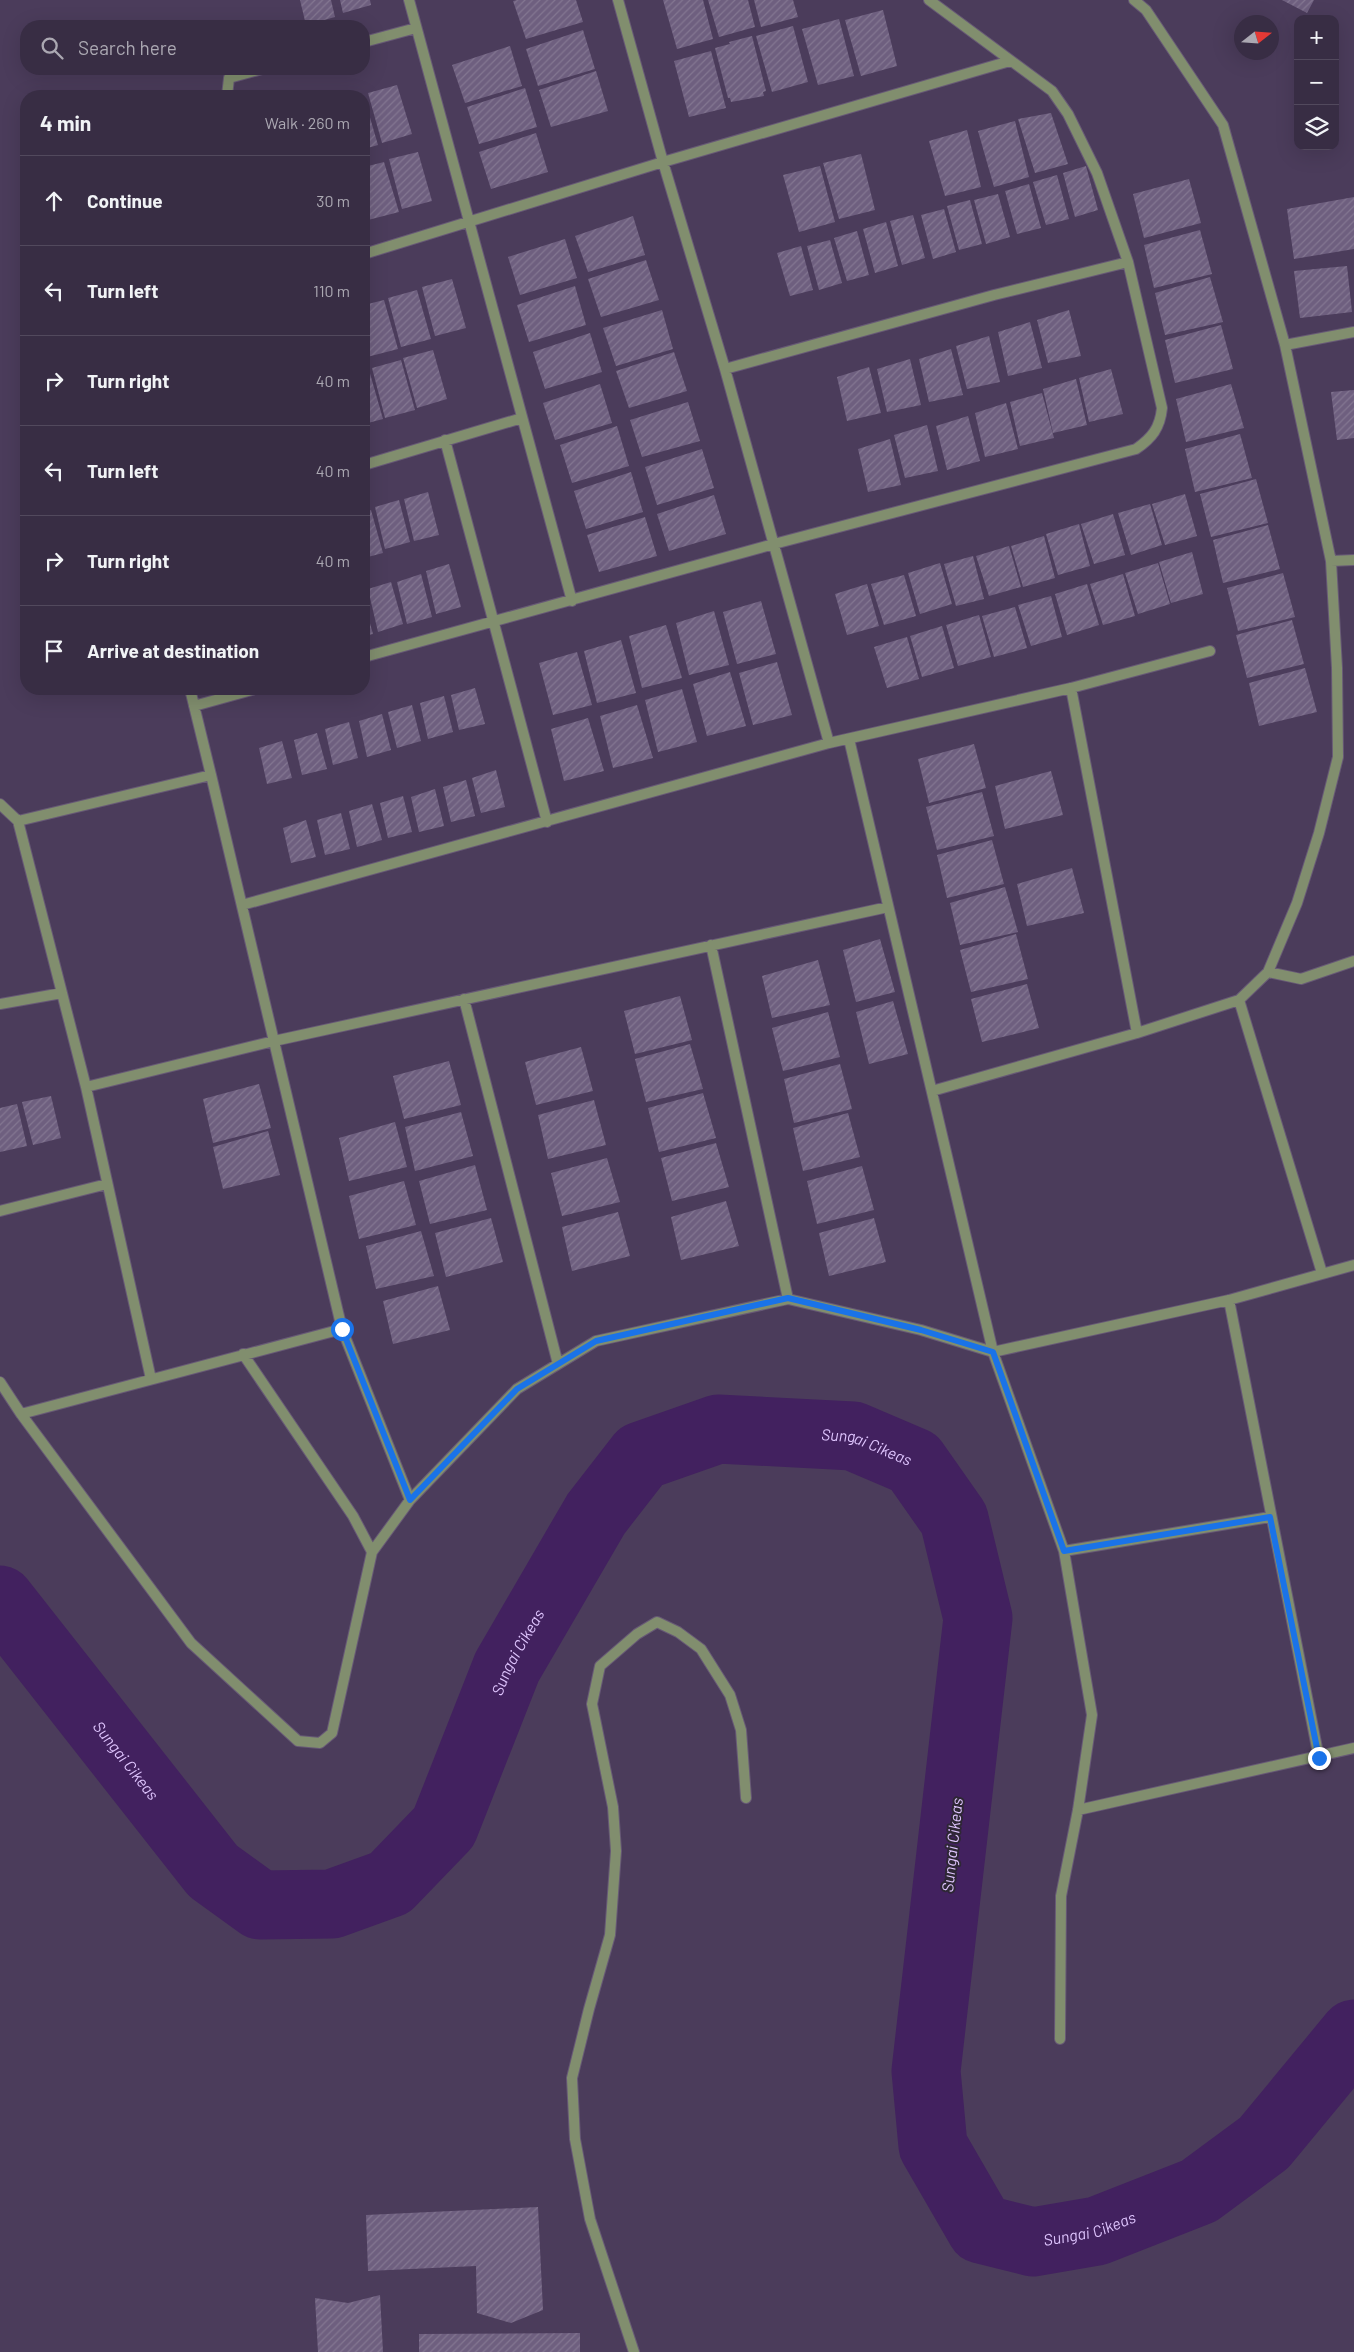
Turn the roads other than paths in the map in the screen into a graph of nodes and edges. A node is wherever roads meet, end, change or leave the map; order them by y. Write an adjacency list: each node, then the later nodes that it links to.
1 (409, 0): 5 (street)
2 (618, 0): 10 (street)
3 (929, 0): 7 (street)
4 (1134, 0): 15 (street)
5 (416, 28): 6 (street); 11 (street)
6 (370, 40)
7 (1010, 61): 10 (street); 13 (street)
8 (240, 75): 9 (street)
9 (228, 90)
10 (663, 162): 11 (street); 16 (street)
11 (469, 221): 12 (street); 17 (street)
12 (370, 252)
13 (1128, 262): 16 (street); 20 (street)
14 (1354, 332): 15 (street)
15 (1285, 345): 21 (street)
16 (725, 370): 20 (street)
17 (522, 418): 18 (street); 23 (street)
18 (445, 440): 19 (street); 24 (street)
19 (370, 463)
20 (774, 544): 23 (street); 32 (street)
21 (1331, 560): 22 (street); 41 (street)
22 (1354, 560)
23 (572, 601): 24 (street)
24 (494, 620): 26 (street); 36 (street)
25 (1210, 651): 27 (street)
26 (370, 656)
27 (1071, 688): 31 (street); 46 (street)
28 (191, 695): 30 (street)
29 (233, 695): 30 (street)
30 (194, 706): 33 (street)
31 (849, 739): 32 (street); 38 (street)
32 (829, 743): 36 (street)
33 (211, 775): 35 (street); 37 (street)
34 (0, 804): 35 (street)
35 (18, 821): 42 (street)
36 (547, 822): 37 (street)
37 (242, 905): 47 (street)
38 (888, 907): 39 (street); 49 (street)
39 (711, 945): 43 (street); 54 (street)
40 (1354, 961): 41 (street)
41 (1268, 972): 44 (street)
42 (62, 993): 45 (street); 48 (street)
43 (464, 1000): 47 (street); 59 (street)
44 (1239, 1000): 46 (street); 53 (street)
45 (0, 1004)
46 (1137, 1033): 49 (street)
47 (274, 1041): 48 (street); 56 (street)
48 (86, 1087): 50 (street)
49 (932, 1091): 57 (street)
50 (107, 1184): 51 (street); 60 (street)
51 (0, 1211)
52 (1354, 1265): 53 (street)
53 (1322, 1273): 55 (street)
54 (788, 1298): 57 (street); 59 (street)
55 (1229, 1300): 57 (street); 64 (street)
56 (342, 1329): 58 (street); 63 (street)
57 (993, 1352): 65 (street)
58 (243, 1354): 60 (street); 66 (street)
59 (558, 1364): 63 (street)
60 (151, 1379): 62 (street)
61 (0, 1382): 62 (street)
62 (21, 1414): 66 (street)
63 (410, 1500): 66 (street)
64 (1270, 1517): 65 (street); 68 (street)
65 (1064, 1551): 70 (street)
66 (372, 1552)
67 (1354, 1748): 68 (street)
68 (1319, 1758): 70 (street)
69 (746, 1798): 72 (street)
70 (1078, 1810): 71 (street)
71 (1060, 2039)
72 (634, 2352)

